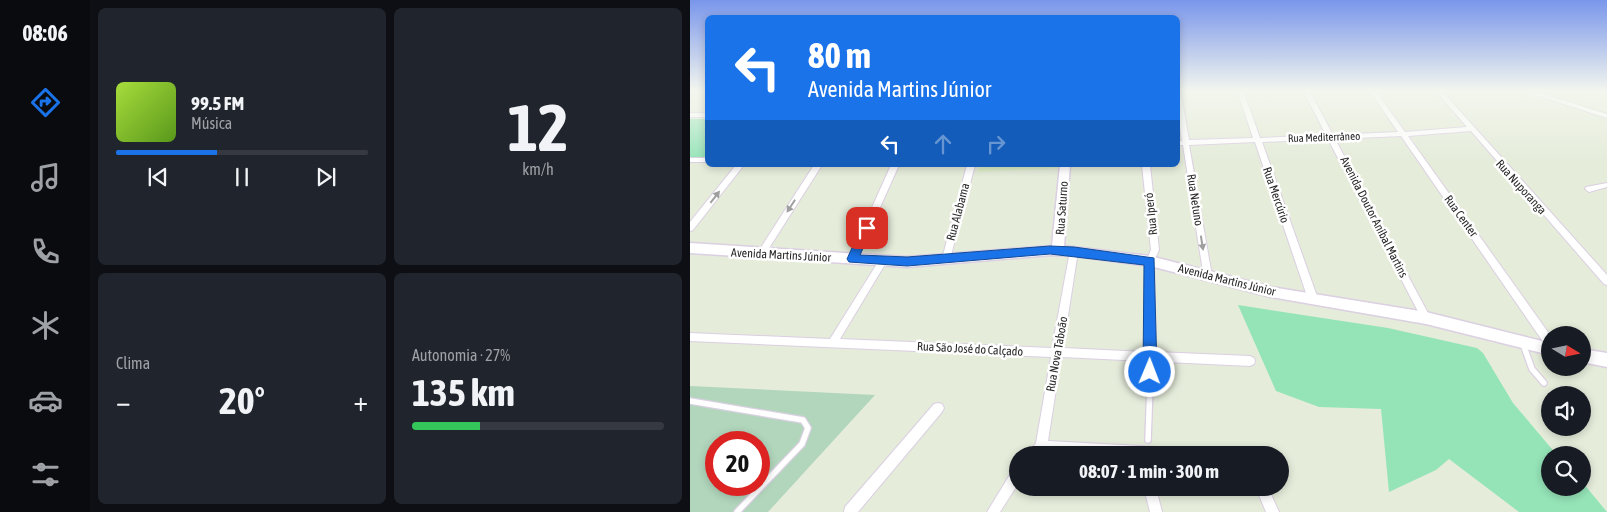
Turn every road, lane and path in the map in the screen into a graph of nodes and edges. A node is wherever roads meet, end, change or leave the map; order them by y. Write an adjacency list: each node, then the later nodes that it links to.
1 (1248, 114): 11 (street, Rua Mercúrio)
2 (1319, 114): 10 (street, Avenida Doutor Aníbal Martins)
3 (1388, 114): 9 (street, Rua Center)
4 (1458, 114): 8 (street, Rua Nuporanga)
5 (690, 115): 6 (street)
6 (705, 115)
7 (1180, 120): 12 (street, Rua Netuno)
8 (1471, 129): 9 (street, Rua Mediterrâneo); 33 (street, Rua Nuporanga)
9 (1402, 134): 10 (street, Rua Mediterrâneo); 36 (street, Rua Center)
10 (1332, 137): 11 (street, Rua Mediterrâneo); 35 (street, Avenida Doutor Aníbal Martins)
11 (1257, 139): 12 (street, Rua Mediterrâneo); 34 (street, Rua Mercúrio)
12 (1182, 143): 32 (street, Rua Netuno, one-way to 32)
13 (690, 160): 14 (street)
14 (705, 160)
15 (738, 167): 23 (street, one-way to 15)
16 (817, 167): 27 (street, one-way to 27)
17 (894, 167): 28 (street)
18 (970, 167): 29 (street, Rua Alabama)
19 (1065, 167): 25 (street, Rua Saturno)
20 (1146, 167): 31 (street, Rua Iperó)
21 (1607, 185): 22 (street)
22 (1589, 189)
23 (690, 228)
24 (690, 248): 27 (street, Avenida Martins Júnior)
25 (1058, 250): 26 (street, Avenida Martins Júnior); 29 (street, Avenida Martins Júnior)
26 (1074, 251): 31 (street, Avenida Martins Júnior); 41 (street, Rua Nova Taboão)
27 (761, 254): 28 (street, Avenida Martins Júnior)
28 (853, 259): 30 (street, Avenida Martins Júnior)
29 (946, 259): 30 (street, Avenida Martins Júnior)
30 (883, 261): 38 (street)
31 (1150, 261): 32 (street, Avenida Martins Júnior); 42 (street, Rua Iperó)
32 (1206, 276): 34 (street, Avenida Martins Júnior)
33 (1607, 281)
34 (1313, 299): 35 (street, Avenida Martins Júnior)
35 (1426, 318): 39 (street, Avenida Martins Júnior)
36 (1541, 330)
37 (690, 336): 38 (street, Rua São José do Calçado)
38 (833, 342): 41 (street, Rua São José do Calçado)
39 (1523, 343): 40 (street, Avenida Martins Júnior); 46 (lane)
40 (1541, 347)
41 (1058, 354): 42 (street, Rua São José do Calçado); 50 (street, Rua Nova Taboão)
42 (1151, 356): 45 (street, Rua São José do Calçado); 49 (lane)
43 (1591, 357): 44 (street)
44 (1607, 360)
45 (1250, 361)
46 (1544, 383)
47 (690, 401): 55 (lane)
48 (938, 408): 56 (street)
49 (1148, 440)
50 (1038, 446)
51 (1009, 486): 57 (street)
52 (1151, 496): 54 (street)
53 (1266, 496): 58 (street)
54 (1154, 510)
55 (737, 512)
56 (850, 512)
57 (993, 512)
58 (1273, 512)

